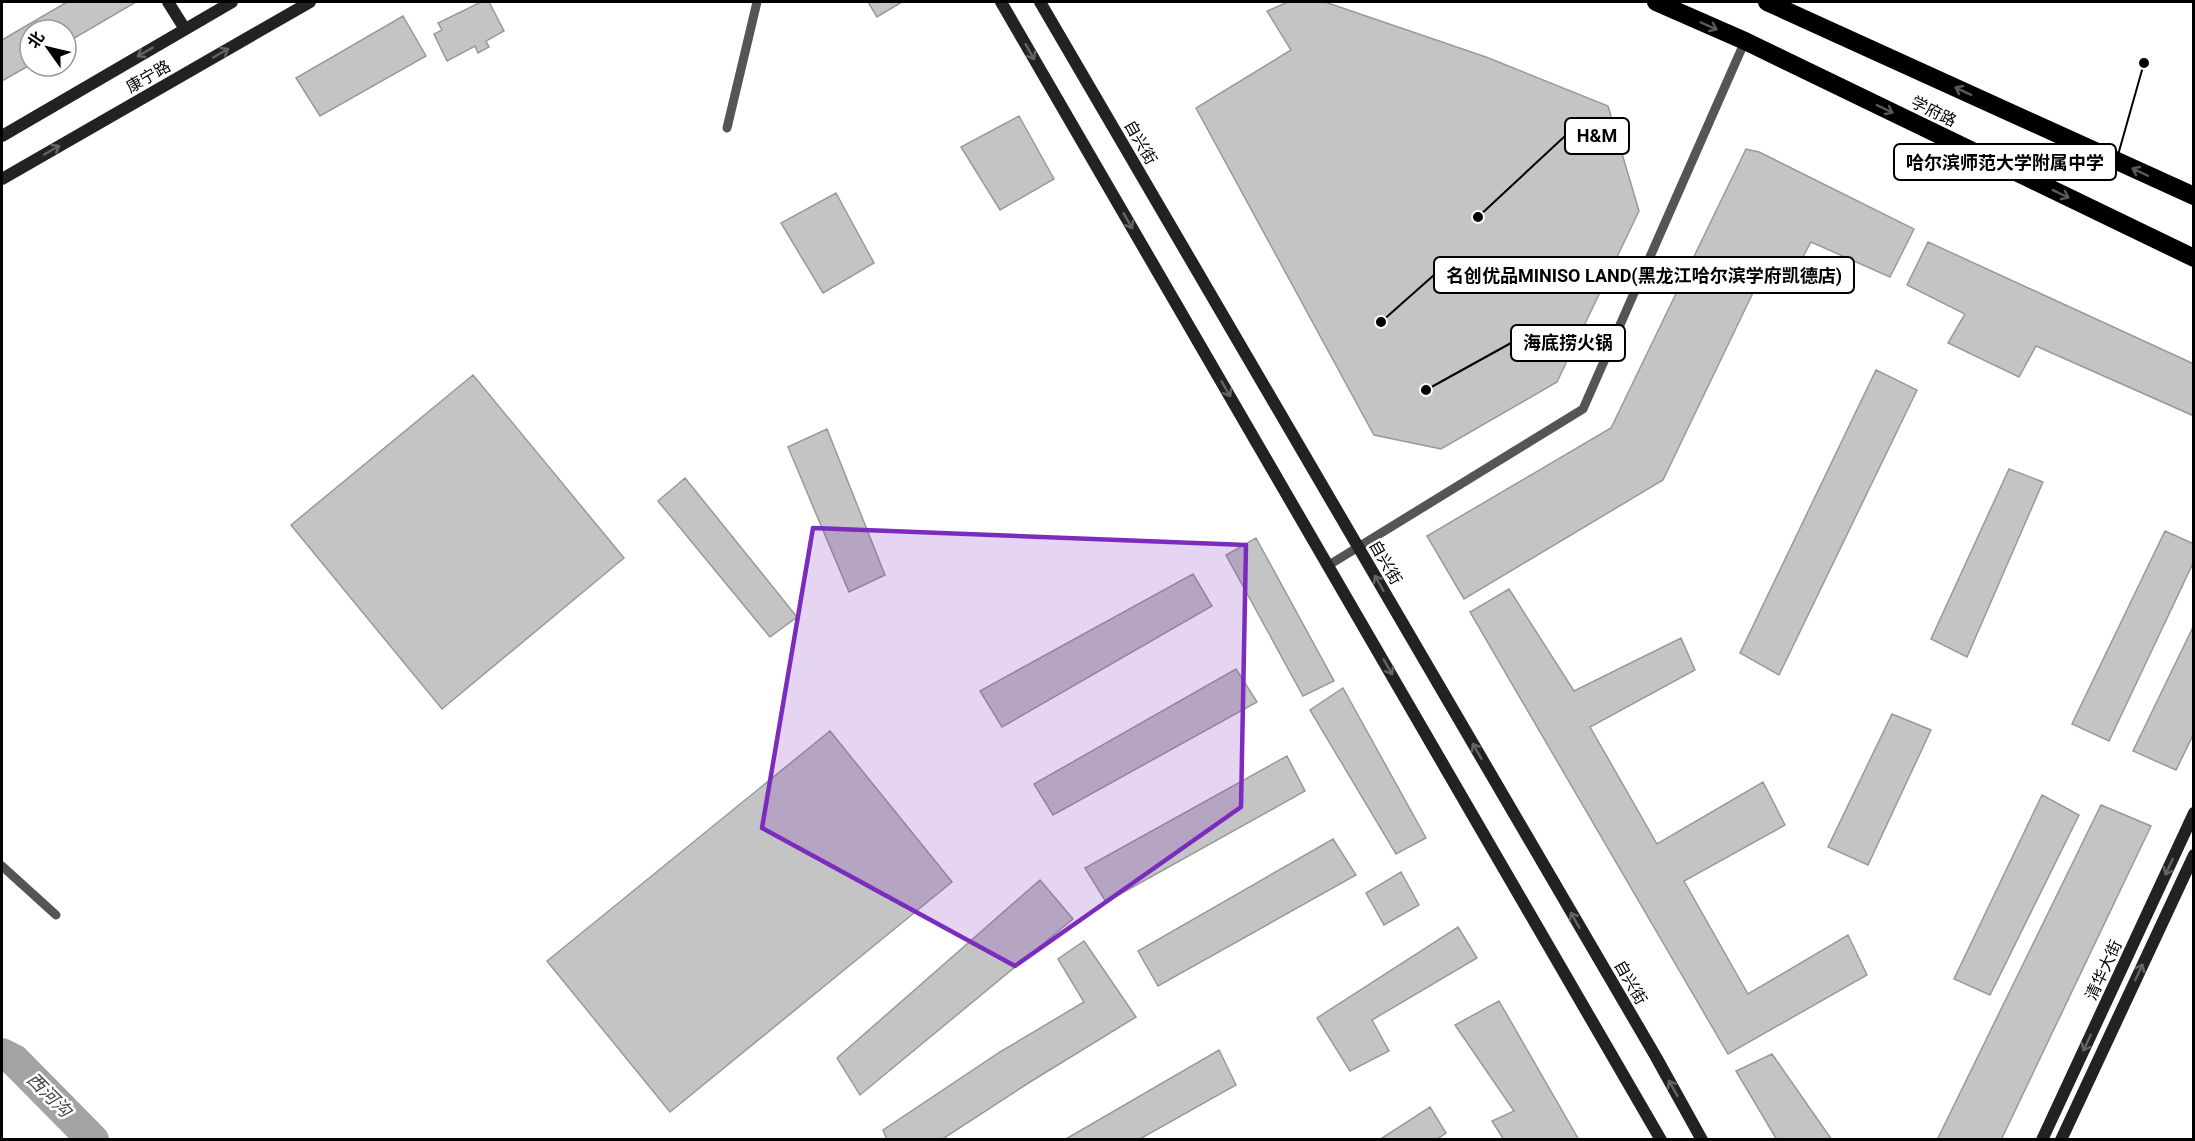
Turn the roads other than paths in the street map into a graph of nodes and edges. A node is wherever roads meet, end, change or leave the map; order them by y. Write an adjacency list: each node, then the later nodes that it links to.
1 (168, 2): 9 (main road)
2 (232, 2): 9 (main road, 康宁路)
3 (310, 2): 13 (main road, 康宁路, one-way to 3)
4 (757, 2): 11 (lane)
5 (1001, 2): 17 (main road, one-way to 17)
6 (1040, 2): 16 (main road, 自兴街)
7 (1656, 2): 10 (highway, 学府路, one-way to 10)
8 (1767, 2): 14 (highway, 学府路, one-way to 8)
9 (184, 29): 12 (main road, 康宁路, one-way to 12)
10 (1745, 41): 15 (highway, 学府路, one-way to 15); 16 (lane)
11 (727, 129)
12 (2, 136)
13 (2, 179)
14 (2193, 196)
15 (2193, 258)
16 (1358, 548): 17 (lane); 23 (main road, 自兴街, one-way to 16)
17 (1329, 565): 22 (main road, one-way to 22)
18 (2193, 813): 24 (main road, 清华大街, one-way to 24)
19 (2193, 855): 25 (main road, 清华大街, one-way to 19)
20 (2, 866): 21 (lane)
21 (56, 915)
22 (1661, 1140)
23 (1702, 1140)
24 (2042, 1140)
25 (2061, 1140)

